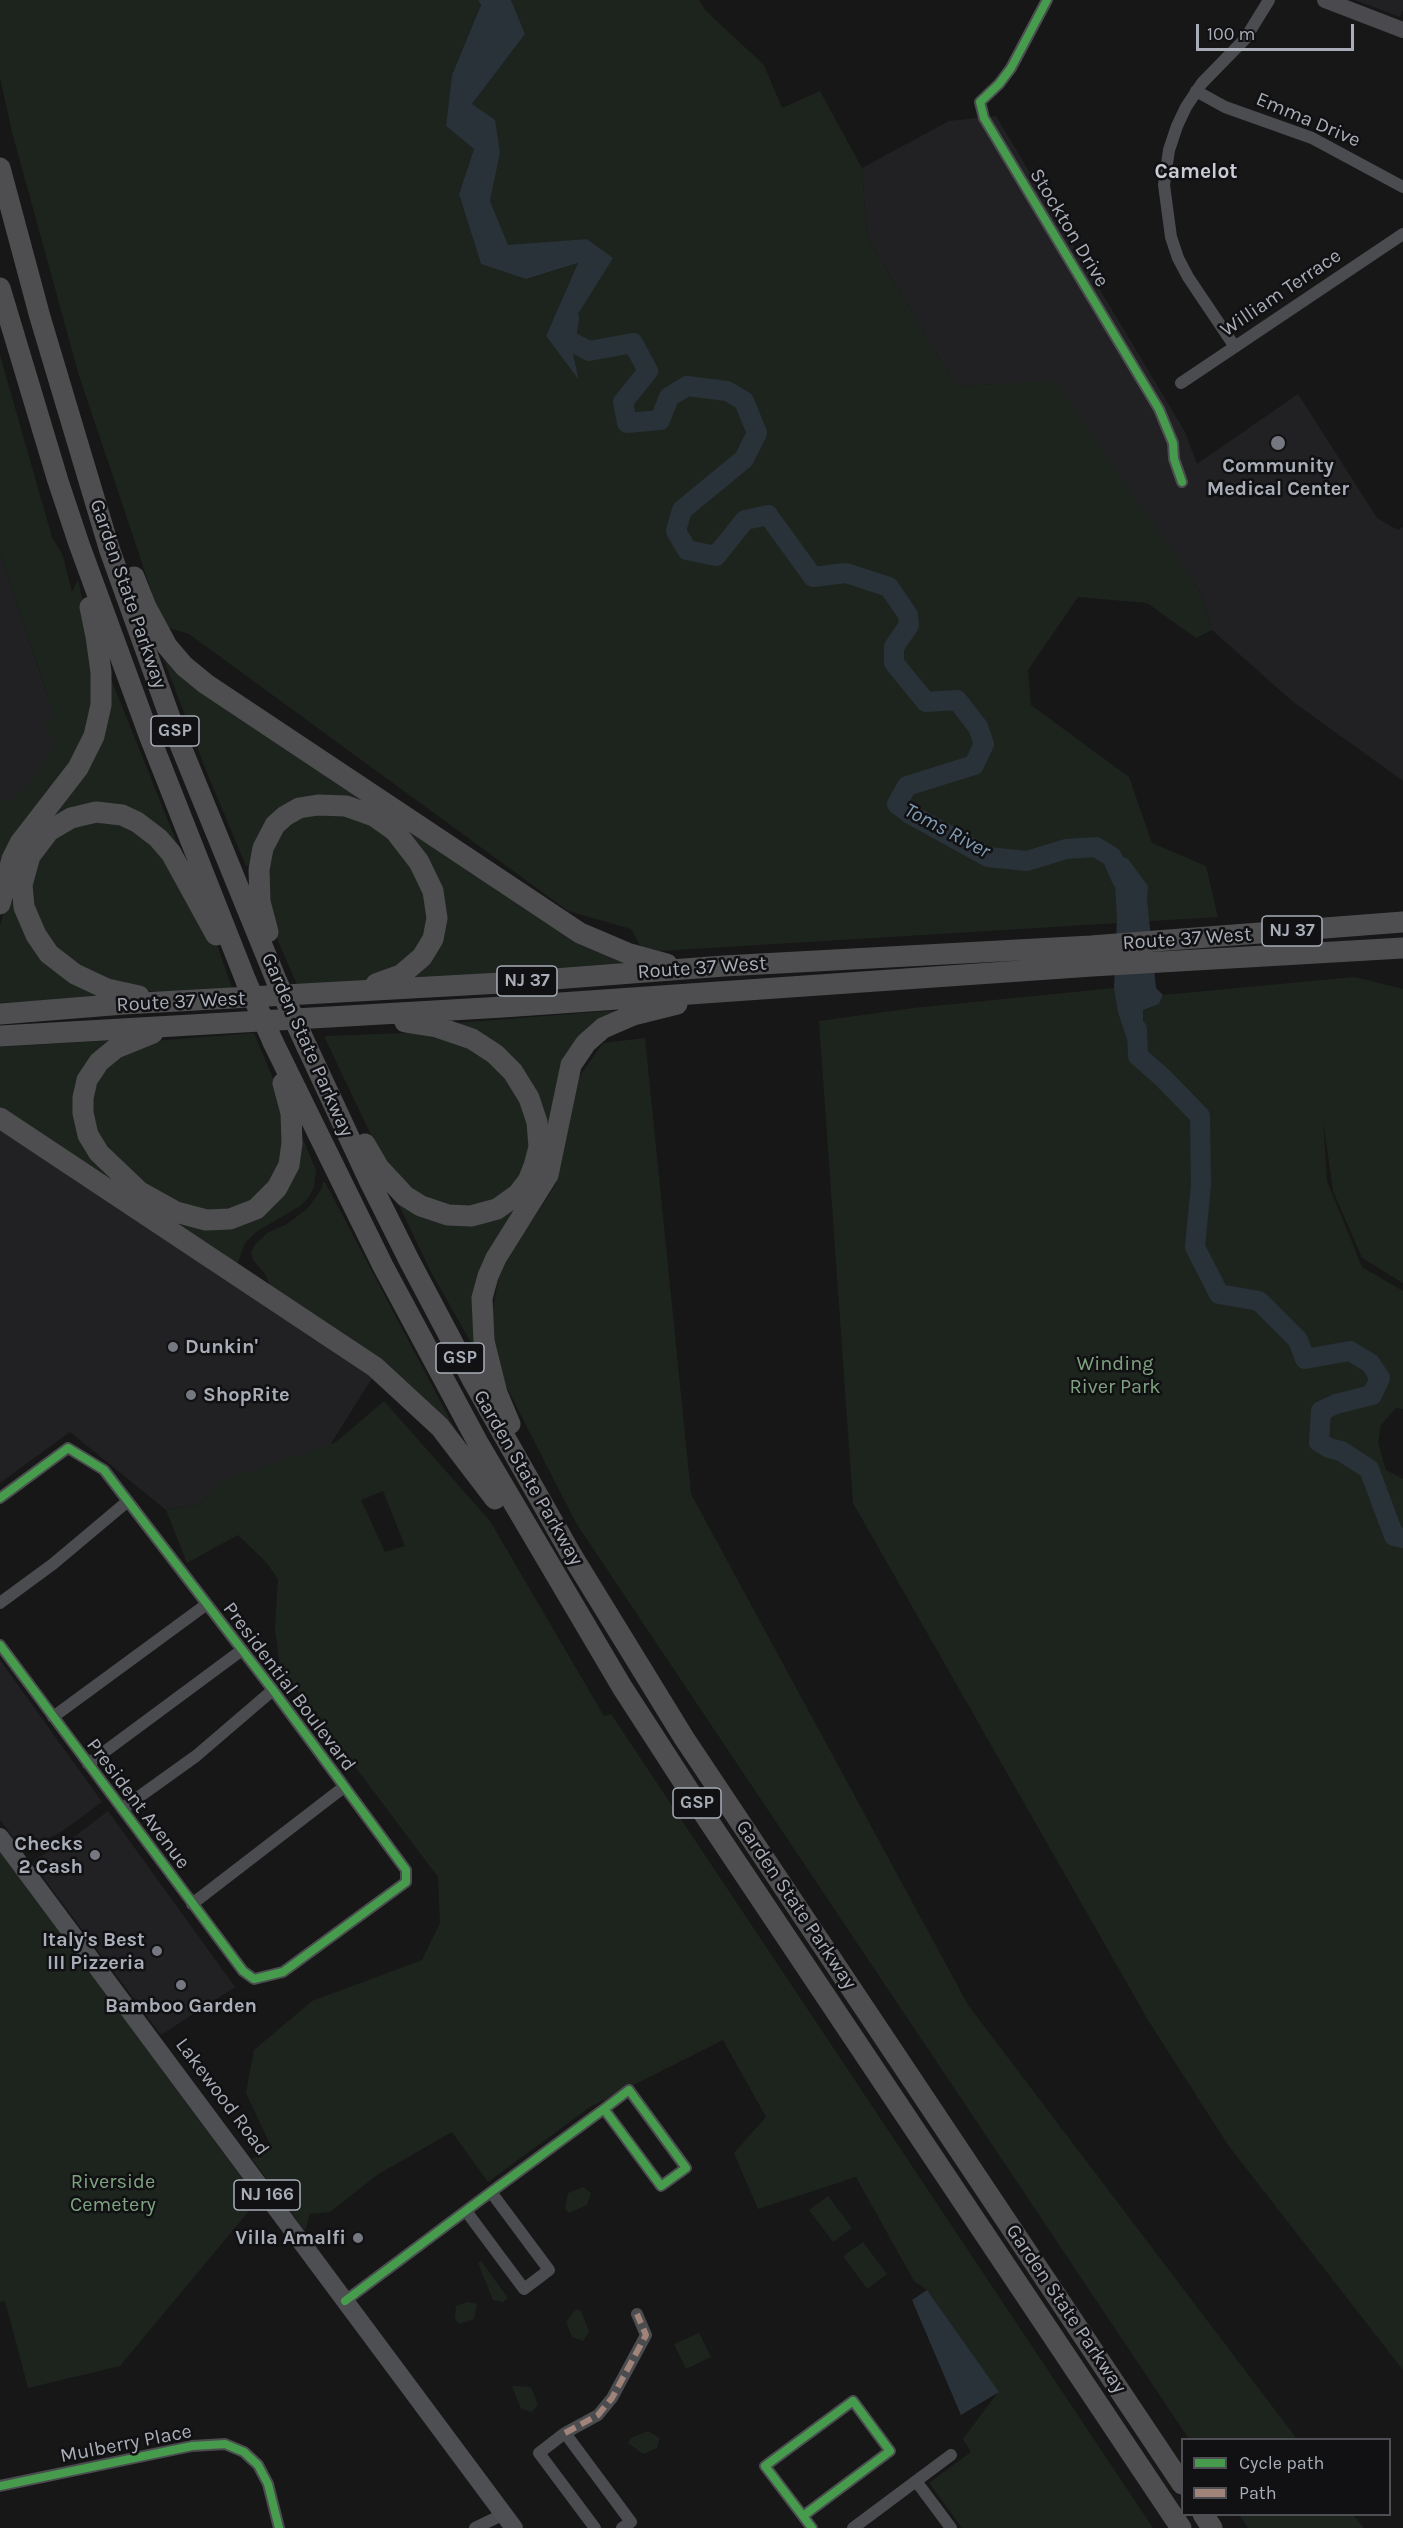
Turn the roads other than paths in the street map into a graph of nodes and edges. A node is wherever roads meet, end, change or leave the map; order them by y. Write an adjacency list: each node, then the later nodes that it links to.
1 (1047, 0): 14 (street, Stockton Drive)
2 (1269, 0): 5 (street)
3 (1325, 0): 4 (main road)
4 (1403, 30)
5 (1197, 91): 7 (street, Emma Drive); 10 (street)
6 (0, 168): 12 (highway, Garden State Parkway / GSP)
7 (1403, 188)
8 (1403, 234): 10 (street, William Terrace)
9 (0, 288): 13 (highway, Garden State Parkway / GSP)
10 (1235, 347): 11 (street, William Terrace)
11 (1181, 383)
12 (88, 475): 20 (highway); 22 (highway, Garden State Parkway / GSP)
13 (58, 481): 15 (highway); 21 (highway, Garden State Parkway / GSP)
14 (1182, 482)
15 (0, 904)
16 (1403, 922): 18 (highway, Route 37 West / NJ 37)
17 (1403, 948): 18 (highway, Route 37 West / NJ 37)
18 (1181, 950): 19 (highway, Route 37 West / NJ 37)
19 (1092, 956): 20 (highway, Route 37 West / NJ 37); 23 (highway, Route 37 West / NJ 37)
20 (724, 966): 24 (highway, Route 37 West / NJ 37)
21 (246, 981): 25 (highway); 30 (highway, Garden State Parkway / GSP, bridge)
22 (277, 982): 24 (highway); 31 (highway, Garden State Parkway / GSP, bridge)
23 (727, 990): 27 (highway, Route 37 West / NJ 37); 39 (highway)
24 (329, 993): 25 (highway, Route 37 West / NJ 37)
25 (182, 1002): 26 (highway, Route 37 West / NJ 37)
26 (0, 1014)
27 (369, 1014): 28 (highway, Route 37 West / NJ 37); 31 (highway)
28 (175, 1025): 29 (highway, Route 37 West / NJ 37); 30 (highway)
29 (0, 1036)
30 (273, 1042): 45 (highway, Garden State Parkway / GSP)
31 (307, 1047): 39 (highway, Garden State Parkway / GSP)
32 (0, 1118): 45 (highway)
33 (0, 1498): 34 (street, Presidential Boulevard)
34 (128, 1501): 35 (street); 36 (street, Presidential Boulevard)
35 (0, 1603)
36 (207, 1604): 38 (street, Presidential Boulevard); 41 (street)
37 (0, 1645): 41 (street, President Avenue)
38 (242, 1650): 40 (street, Presidential Boulevard); 42 (street)
39 (634, 1658): 57 (highway, Garden State Parkway / GSP)
40 (273, 1690): 43 (street, Presidential Boulevard); 44 (street)
41 (53, 1717): 42 (street, President Avenue)
42 (88, 1764): 44 (street, President Avenue)
43 (344, 1787): 47 (street); 48 (street, Presidential Boulevard)
44 (122, 1809): 47 (street, President Avenue)
45 (706, 1817): 68 (highway, Garden State Parkway / GSP)
46 (0, 1837): 52 (main road, Lakewood Road / NJ 166)
47 (192, 1904): 48 (street, President Avenue)
48 (254, 1979)
49 (604, 2109): 49 (street); 50 (street)
50 (491, 2192): 51 (street); 51 (street)
51 (466, 2211): 52 (street)
52 (345, 2301): 60 (main road, Lakewood Road / NJ 166)
53 (637, 2314): 54 (street)
54 (565, 2433): 63 (street); 64 (street)
55 (951, 2455): 56 (street)
56 (916, 2481): 66 (street); 67 (street)
57 (1181, 2483)
58 (0, 2486): 61 (street, Mulberry Place)
59 (803, 2516): 59 (street); 65 (street)
60 (509, 2521): 62 (street)
61 (279, 2528)
62 (475, 2528)
63 (595, 2528)
64 (622, 2528)
65 (812, 2528)
66 (853, 2528)
67 (951, 2528)
68 (1181, 2528)

